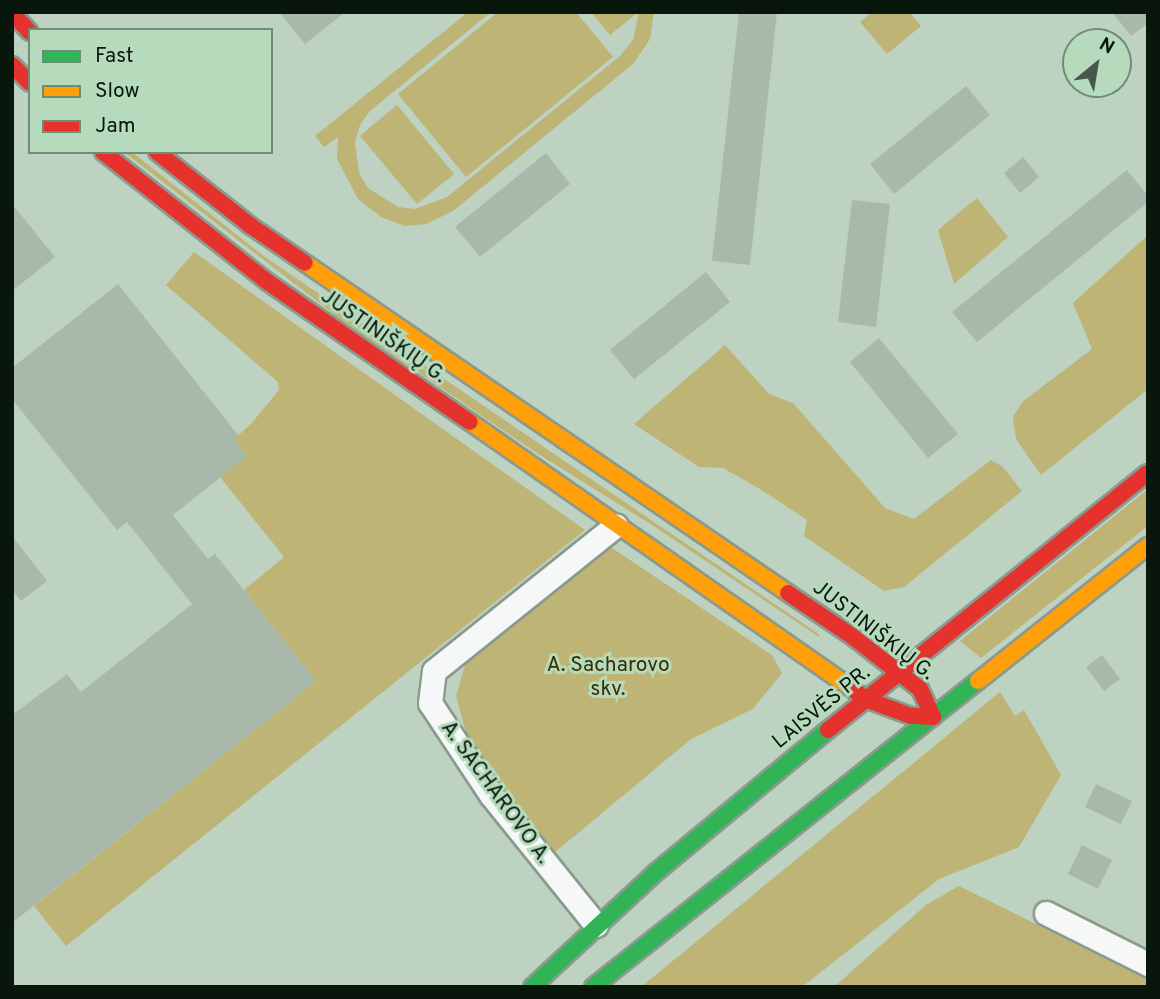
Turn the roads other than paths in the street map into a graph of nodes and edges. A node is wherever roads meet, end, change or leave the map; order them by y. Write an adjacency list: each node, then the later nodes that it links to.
1 (12, 13): 2 (main road)
2 (28, 30)
3 (12, 65): 4 (main road)
4 (28, 81)
5 (106, 154): 8 (main road, JUSTINIŠKIŲ G.)
6 (160, 154): 10 (main road, JUSTINIŠKIŲ G.)
7 (1148, 473): 10 (main road, LAISVĖS PR.)
8 (616, 524): 11 (main road, JUSTINIŠKIŲ G.); 14 (street, A. SACHAROVO A.)
9 (1148, 546): 12 (main road)
10 (898, 673): 11 (main road, LAISVĖS PR.); 12 (main road, JUSTINIŠKIŲ G.)
11 (865, 699): 12 (main road, JUSTINIŠKIŲ G.); 14 (main road, LAISVĖS PR.)
12 (933, 717): 19 (main road)
13 (1046, 913): 16 (street)
14 (596, 925): 15 (main road, LAISVĖS PR.)
15 (561, 959): 17 (main road); 18 (main road, LAISVĖS PR.)
16 (1148, 964)
17 (515, 987)
18 (532, 987)
19 (593, 987)

